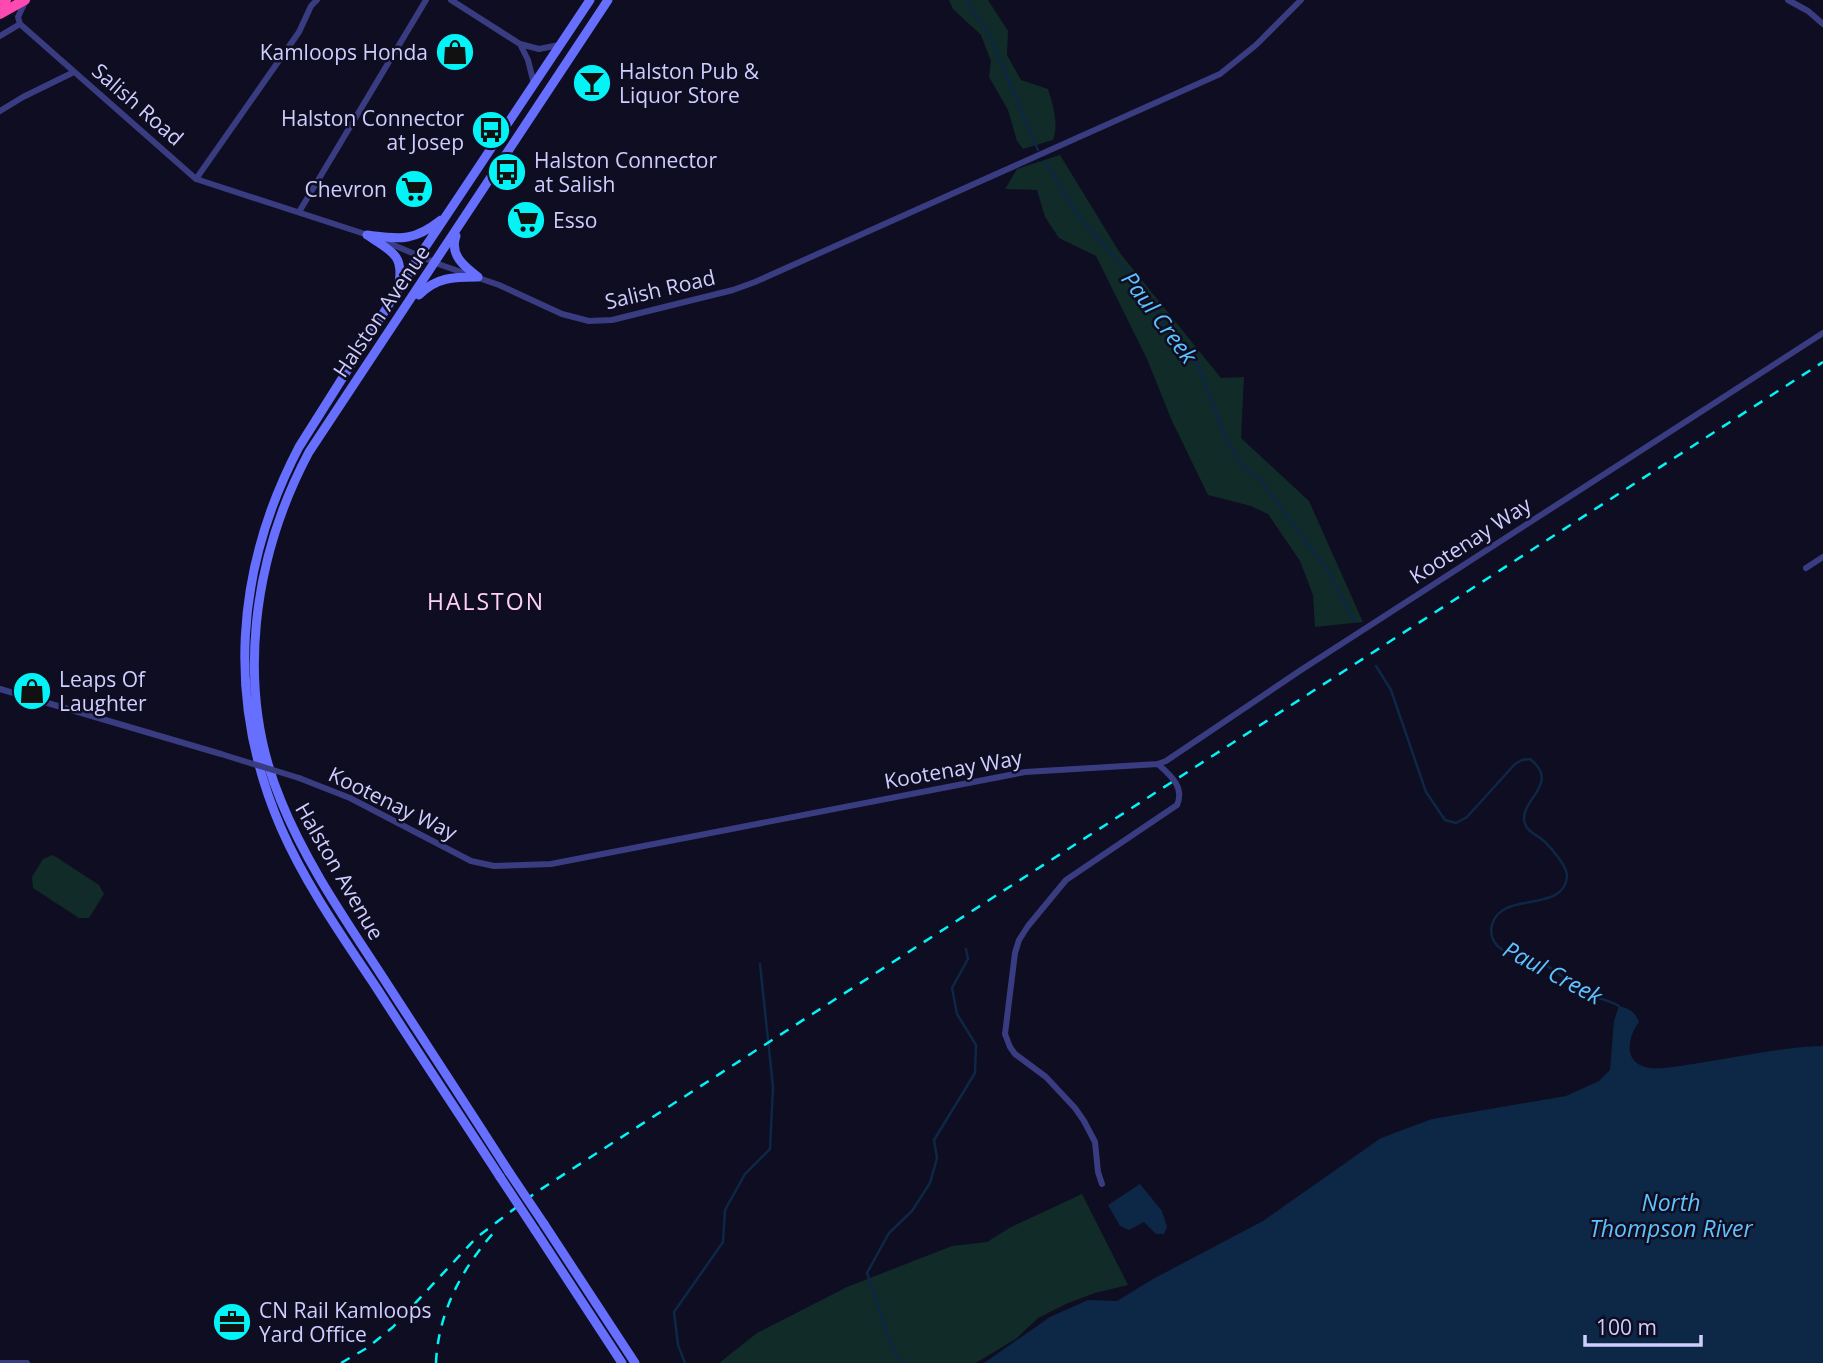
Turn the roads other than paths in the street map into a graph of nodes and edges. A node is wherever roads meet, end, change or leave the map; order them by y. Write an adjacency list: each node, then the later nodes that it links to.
1 (6, 0): 10 (highway)
2 (26, 0): 11 (highway); 12 (street)
3 (317, 0): 20 (street)
4 (426, 0): 21 (street)
5 (451, 0): 15 (street)
6 (590, 0): 16 (main road, Halston Avenue)
7 (608, 0): 23 (main road, Halston Avenue)
8 (1301, 0): 27 (street, Salish Road)
9 (1788, 0): 13 (street)
10 (0, 3)
11 (0, 14)
12 (20, 24): 14 (street); 17 (street, Salish Road)
13 (1823, 24)
14 (0, 36)
15 (520, 44): 16 (street); 18 (street)
16 (559, 46): 18 (main road, Halston Avenue)
17 (75, 72): 19 (street); 20 (street, Salish Road)
18 (534, 84): 22 (main road, Halston Avenue)
19 (0, 111)
20 (196, 179): 21 (street, Salish Road)
21 (299, 212): 24 (street, Salish Road)
22 (446, 216): 24 (main road); 25 (main road, Halston Avenue)
23 (463, 220): 26 (main road, Halston Avenue); 27 (main road)
24 (367, 234): 25 (street, Salish Road); 28 (main road)
25 (420, 255): 26 (street, Salish Road); 28 (main road, Halston Avenue)
26 (436, 262): 27 (street, Salish Road); 29 (main road, Halston Avenue)
27 (478, 277): 29 (main road)
28 (397, 290): 38 (main road, Halston Avenue, bridge)
29 (403, 311): 39 (main road, Halston Avenue, bridge)
30 (1823, 333): 34 (street, Kootenay Way)
31 (1823, 557): 32 (street)
32 (1806, 568)
33 (0, 689): 34 (street, Kootenay Way, bridge)
34 (1158, 764): 35 (street)
35 (1102, 1184)
36 (0, 1363): 37 (street)
37 (27, 1363)
38 (622, 1363)
39 (635, 1363)

